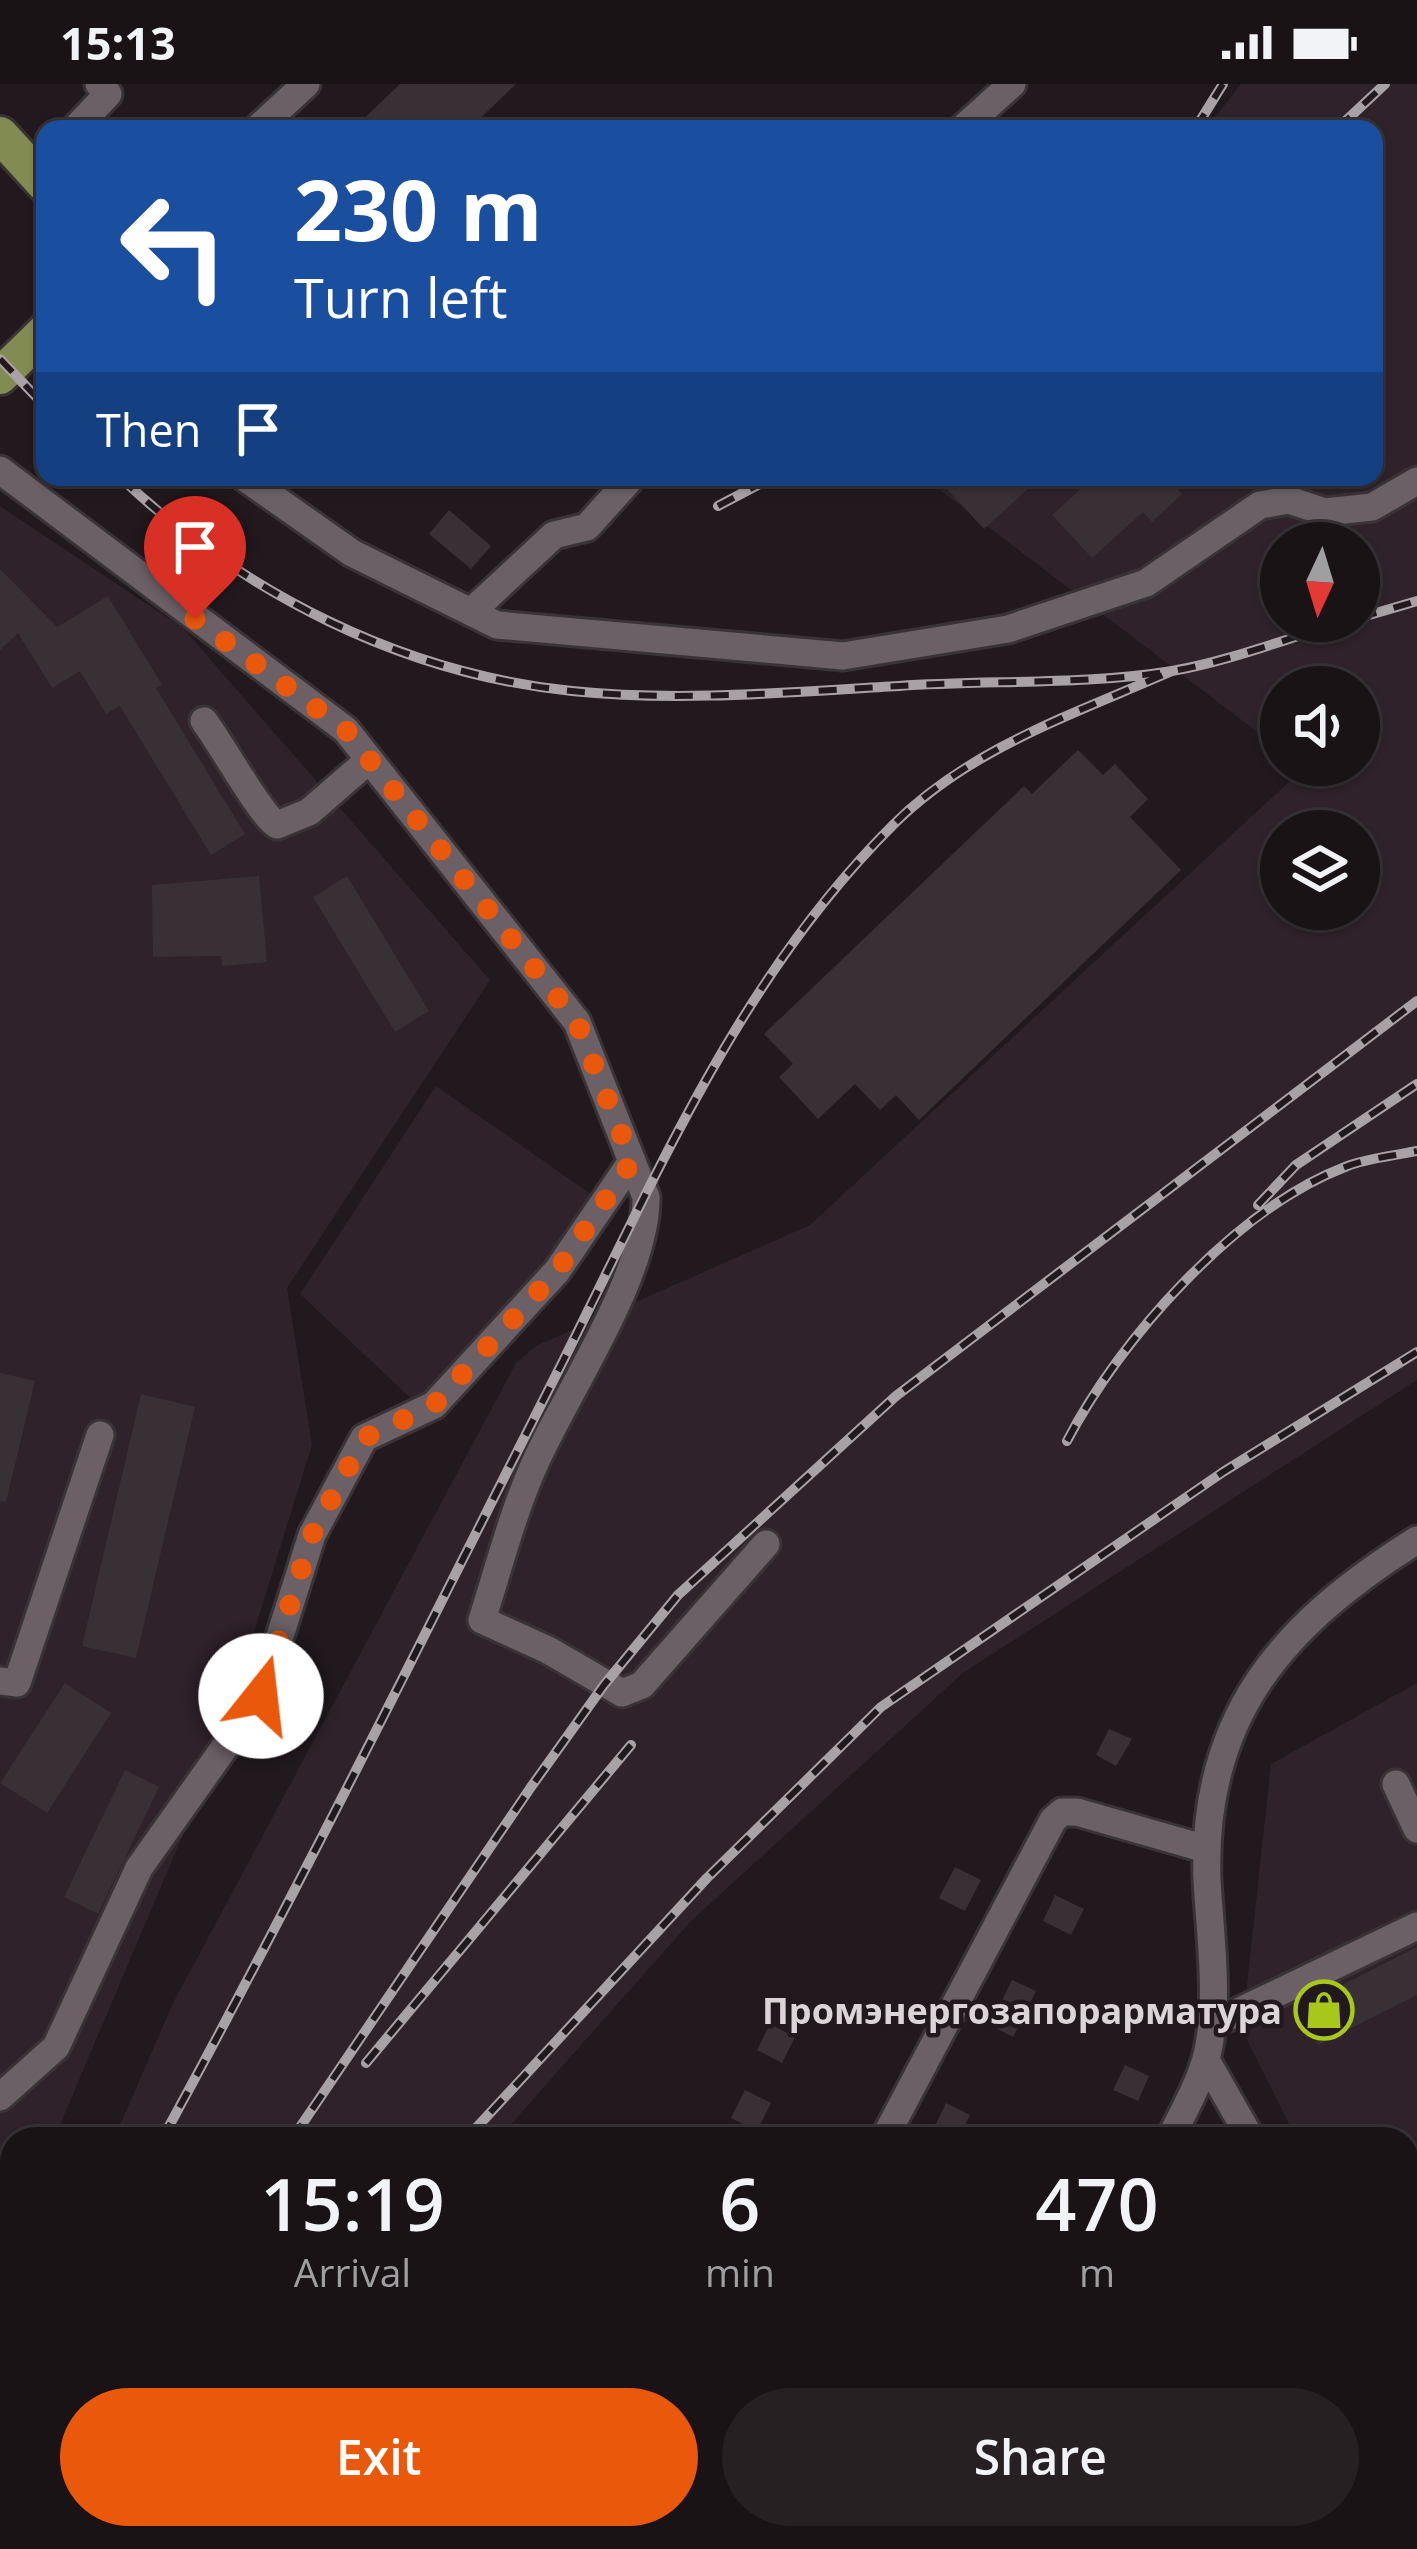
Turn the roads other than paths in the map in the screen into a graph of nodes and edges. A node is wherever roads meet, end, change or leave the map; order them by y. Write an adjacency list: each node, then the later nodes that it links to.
1 (99, 84): 4 (street)
2 (306, 84): 5 (street)
3 (1012, 84): 6 (street)
4 (83, 120)
5 (268, 120)
6 (972, 120)
7 (0, 135): 8 (main road)
8 (36, 168)
9 (36, 341): 10 (main road)
10 (0, 376)
11 (0, 470): 17 (street)
12 (1417, 481): 15 (street)
13 (257, 486): 15 (street)
14 (624, 486): 15 (street)
15 (471, 612)
16 (204, 721): 17 (street)
17 (369, 760): 18 (street)
18 (632, 1161): 21 (street); 29 (street)
19 (100, 1435): 22 (street)
20 (1417, 1540): 25 (street)
21 (766, 1544)
22 (0, 1681)
23 (1396, 1784): 24 (street)
24 (1417, 1829)
25 (1206, 1849): 27 (street); 30 (street)
26 (1417, 1926): 27 (street)
27 (1213, 2024): 28 (street)
28 (1206, 2060): 31 (street); 32 (street)
29 (0, 2097)
30 (890, 2127)
31 (1175, 2127)
32 (1244, 2127)

